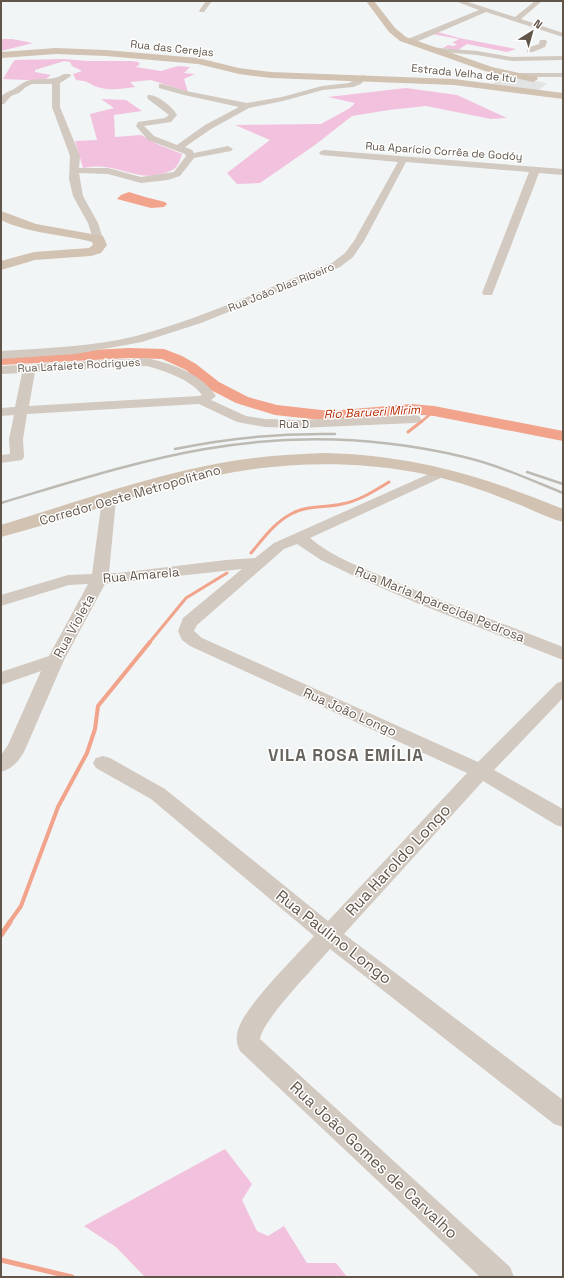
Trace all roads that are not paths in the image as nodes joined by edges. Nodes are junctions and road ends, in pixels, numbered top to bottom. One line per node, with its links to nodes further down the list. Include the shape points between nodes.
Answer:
1 (209, 1): 7 (street)
2 (370, 1): 13 (main road, via 392,30 403,39)
3 (458, 1): 5 (street)
4 (539, 1): 8 (street)
5 (470, 3): 6 (street)
6 (485, 10): 8 (street); 13 (street)
7 (202, 11)
8 (516, 20): 9 (street)
9 (532, 26): 11 (street); 15 (street, via 532,32 546,42)
10 (563, 26): 11 (street)
11 (555, 32): 12 (street)
12 (563, 35)
13 (411, 41): 14 (main road)
14 (431, 49): 17 (street, via 517,60); 18 (main road)
15 (530, 50)
16 (1, 55): 21 (main road, Rua das Cerejas, via 35,51 77,51 198,61 244,72 271,75)
17 (563, 58)
18 (513, 75): 19 (street); 23 (main road)
19 (563, 75)
20 (67, 76): 22 (street)
21 (363, 77): 25 (main road, Estrada Velha de Itu, via 454,82); 28 (street, via 350,85 322,88)
22 (56, 82): 27 (street, via 31,82 8,94); 35 (street, via 56,107 75,156)
23 (563, 85)
24 (162, 86): 28 (street)
25 (563, 96)
26 (151, 98): 29 (street, via 173,115 168,120 144,123 140,126 151,138)
27 (1, 102)
28 (247, 106): 29 (street, via 208,127)
29 (178, 148): 32 (street, via 189,152)
30 (228, 149): 32 (street)
31 (324, 153): 33 (street, Rua Aparício Corrêa de Godóy)
32 (191, 156): 35 (street, via 177,174 156,179 141,180 98,170)
33 (403, 160): 34 (street, Rua Aparício Corrêa de Godóy); 41 (street, Rua João Dias Ribeiro, via 359,241 342,261 293,283)
34 (535, 170): 36 (street, Rua Aparício Corrêa de Godóy); 40 (street)
35 (75, 171): 38 (street, via 78,196 90,217)
36 (563, 172)
37 (1, 215): 38 (main road, via 29,227)
38 (98, 239): 39 (main road, via 99,248 91,252 34,256)
39 (1, 266)
40 (488, 293)
41 (153, 334): 42 (street, Rua Lafaiete Rodrigues, via 76,350)
42 (1, 355)
43 (28, 368): 44 (street, Rua Lafaiete Rodrigues); 45 (street, Rua Lafaiete Rodrigues, via 133,362 159,364 203,388 209,396); 46 (street)
44 (1, 370)
45 (201, 400): 46 (street); 48 (street, Rua D, via 242,419 265,423)
46 (21, 410): 47 (street); 49 (street, via 16,439 17,457)
47 (1, 412)
48 (414, 419)
49 (1, 458)
50 (440, 473): 51 (main road, via 450,471); 52 (main road, Corredor Oeste Metropolitano, via 394,463 367,461 264,463 211,471); 54 (main road, Corredor Oeste Metropolitano, via 486,485); 57 (street)
51 (517, 488): 53 (main road); 55 (main road, via 446,466 393,456 350,453 303,454 211,464)
52 (109, 499): 56 (main road, Corredor Oeste Metropolitano); 59 (street, Rua Violeta)
53 (563, 507)
54 (563, 516)
55 (1, 525)
56 (1, 531)
57 (299, 537): 58 (street, via 279,546); 61 (street, Rua Maria Aparecida Pedrosa, via 309,546 421,600)
58 (259, 563): 59 (street, Rua Amarela, via 226,564 184,571); 67 (street, Rua João Longo, via 189,622 186,631 188,636 196,642)
59 (100, 578): 60 (street, Rua Amarela, via 68,580); 62 (street, Rua Violeta)
60 (1, 601)
61 (563, 654)
62 (55, 660): 63 (street); 66 (street, Rua Violeta, via 17,747)
63 (1, 679)
64 (563, 687): 67 (street, Rua Haroldo Longo)
65 (103, 763): 69 (street, Rua Paulino Longo, via 158,794)
66 (1, 765)
67 (481, 771): 68 (street, Rua João Longo); 69 (street, Rua Haroldo Longo)
68 (563, 819)
69 (329, 935): 70 (street, Rua Haroldo Longo, via 256,1019 250,1029); 71 (street, Rua Paulino Longo)
70 (248, 1043): 72 (street, Rua João Gomes de Carvalho)
71 (563, 1114)
72 (500, 1277)

